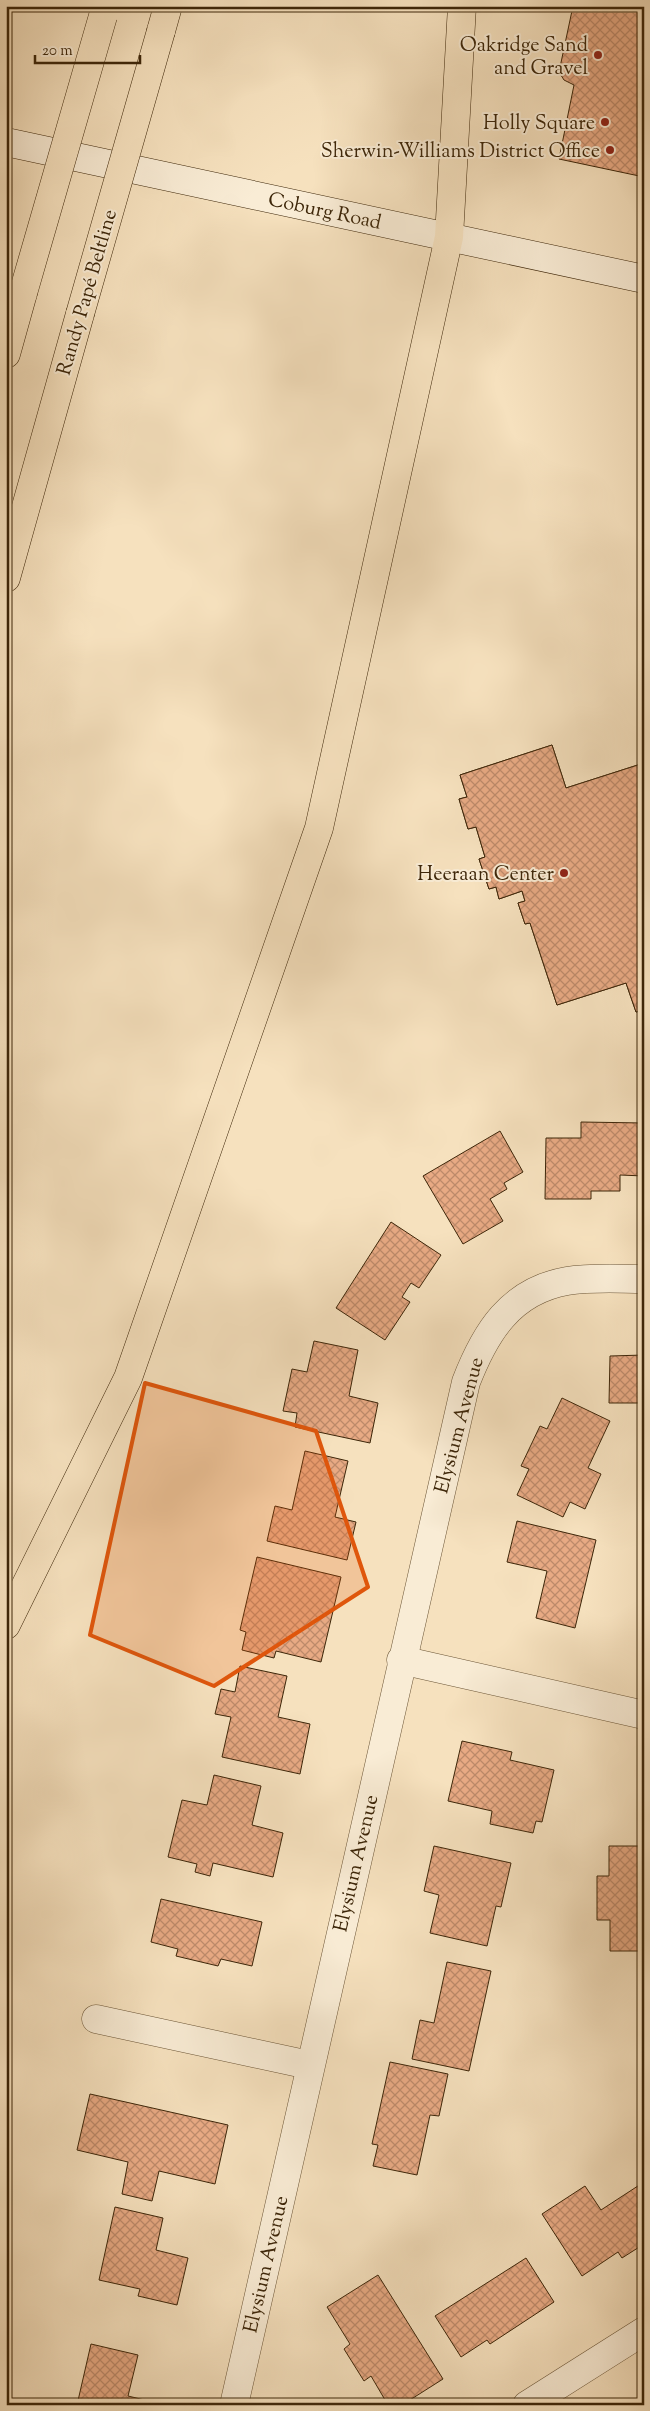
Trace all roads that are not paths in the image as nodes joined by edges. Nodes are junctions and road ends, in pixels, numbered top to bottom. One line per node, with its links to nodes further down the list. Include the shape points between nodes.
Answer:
1 (462, 6): 5 (highway)
2 (104, 11): 7 (highway, bridge)
3 (164, 18): 8 (highway, Randy Papé Beltline, bridge)
4 (6, 142): 5 (street, Coburg Road)
5 (449, 237): 6 (street, Coburg Road); 10 (highway, via 319,828 128,1378)
6 (644, 279)
7 (6, 354)
8 (6, 578)
9 (644, 1279): 11 (street, Elysium Avenue, via 567,1281 541,1288 518,1302 496,1322 479,1349 466,1382)
10 (6, 1625)
11 (402, 1660): 12 (street); 14 (street, Elysium Avenue)
12 (644, 1715)
13 (96, 2019): 14 (street)
14 (309, 2065): 16 (street, Elysium Avenue)
15 (644, 2331): 17 (street)
16 (234, 2405)
17 (527, 2405)

